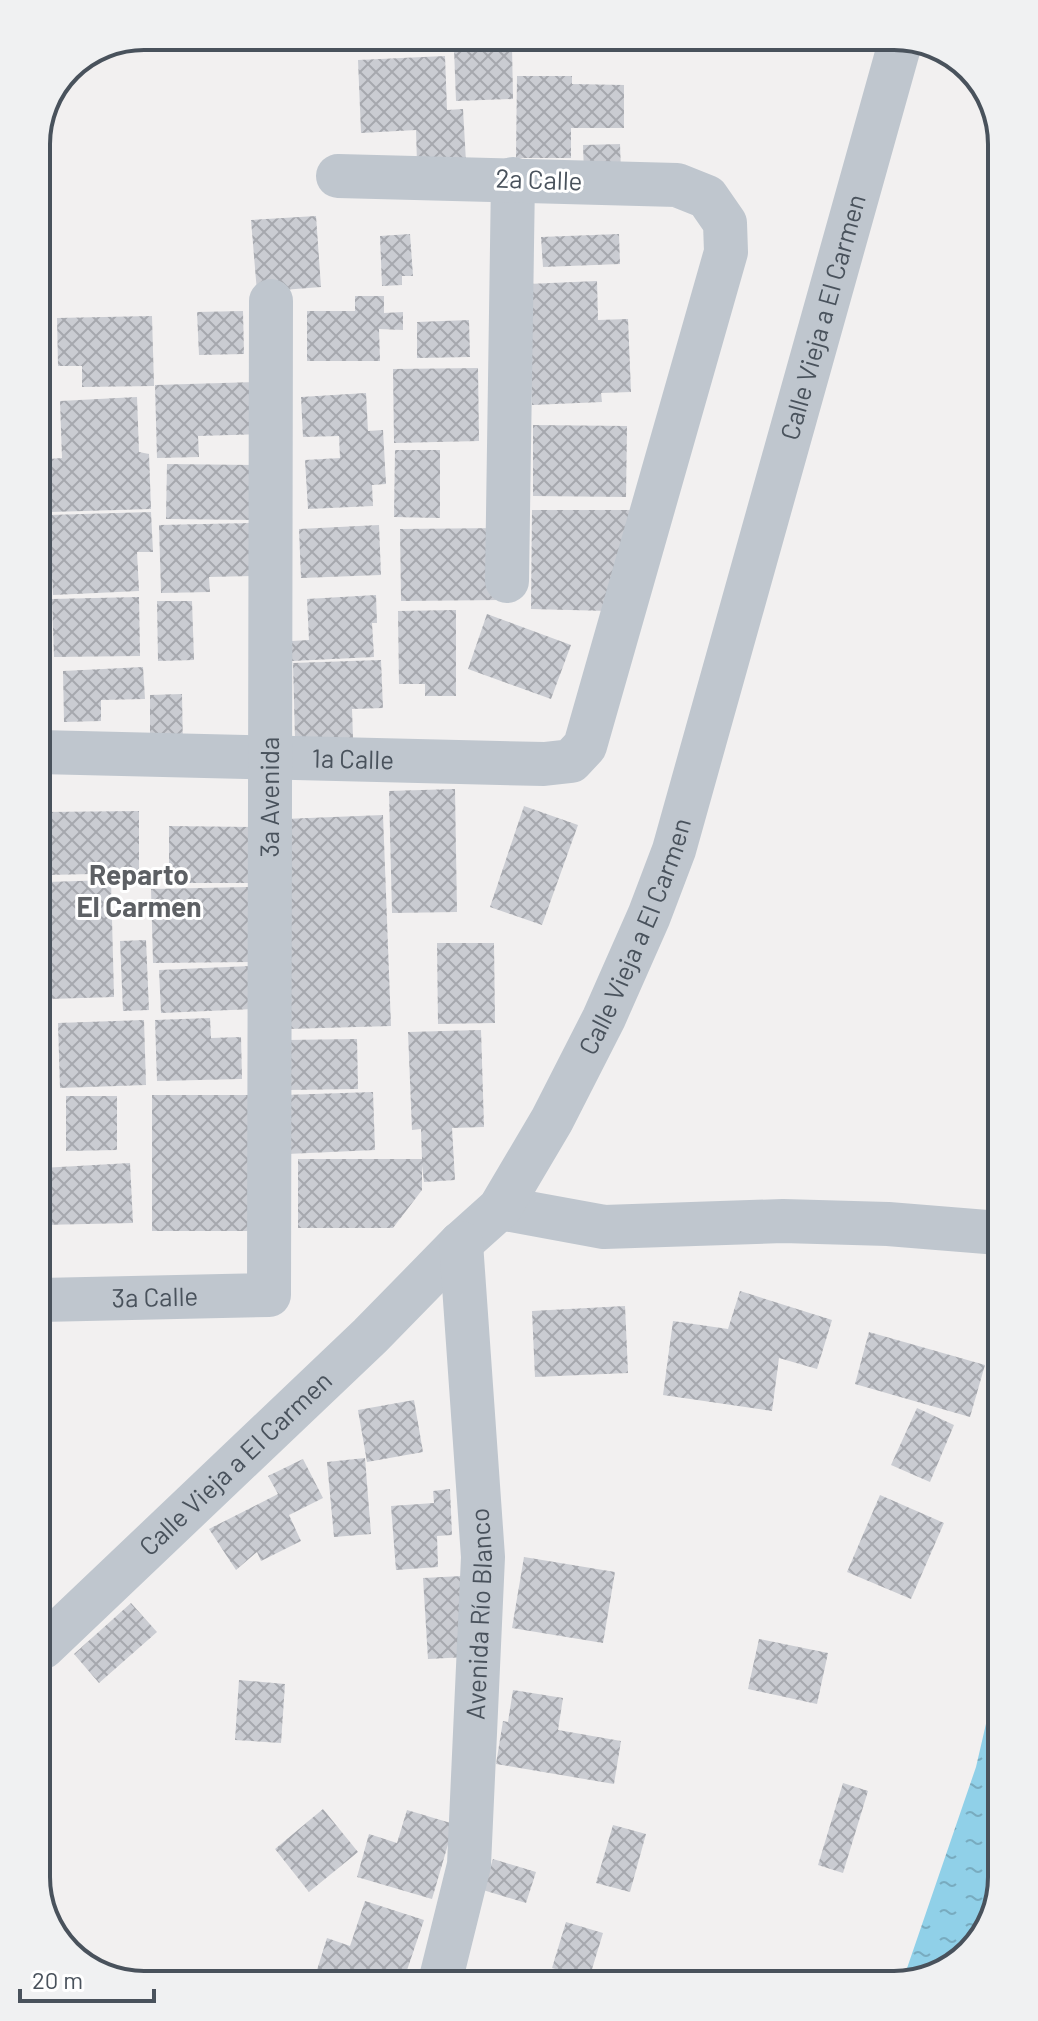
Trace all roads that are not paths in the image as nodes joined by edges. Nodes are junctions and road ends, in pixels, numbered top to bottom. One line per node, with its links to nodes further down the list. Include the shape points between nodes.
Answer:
1 (898, 50): 9 (street, Calle Vieja a El Carmen, via 674,850 604,1018)
2 (338, 176): 3 (street, 2a Calle)
3 (513, 179): 5 (street); 8 (street, 2a Calle, via 677,185 707,197 725,223 726,252 585,746)
4 (271, 301): 7 (street, 3a Avenida)
5 (507, 581)
6 (50, 752): 7 (street, 1a Calle)
7 (269, 757): 8 (street, 1a Calle); 12 (street, 3a Avenida)
8 (571, 761)
9 (500, 1208): 10 (street, via 604,1227 783,1221); 11 (street, Calle Vieja a El Carmen)
10 (988, 1232)
11 (461, 1243): 14 (street, Calle Vieja a El Carmen); 15 (street, Avenida Río Blanco, via 483,1557 469,1865)
12 (269, 1295): 13 (street, 3a Calle)
13 (50, 1300)
14 (50, 1640)
15 (443, 1971)

